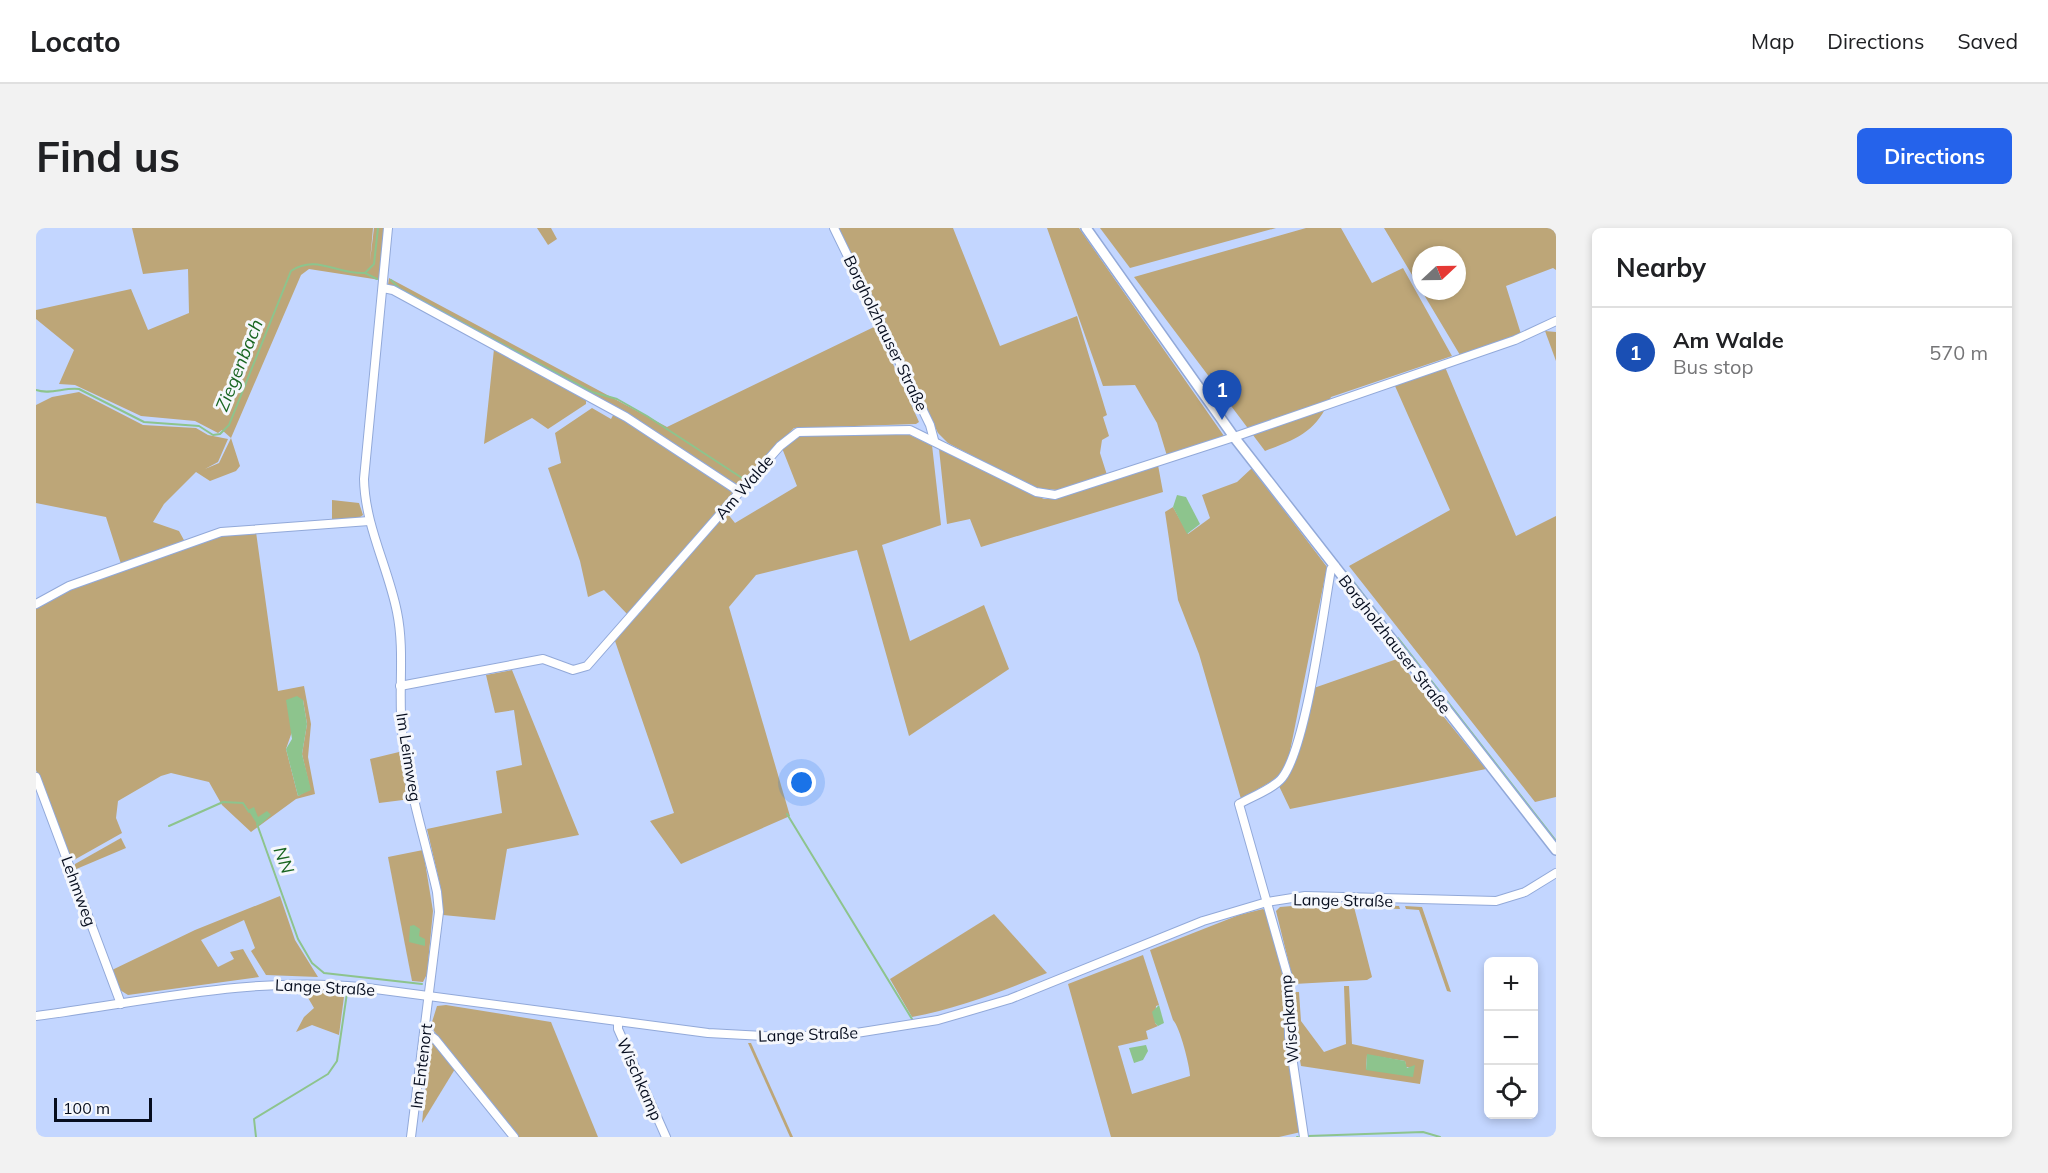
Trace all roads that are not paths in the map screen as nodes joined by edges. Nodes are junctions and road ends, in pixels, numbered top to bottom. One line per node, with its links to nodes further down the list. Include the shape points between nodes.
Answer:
1 (388, 228): 4 (street, Im Leimweg)
2 (834, 228): 7 (street, Borgholzhauser Straße)
3 (1086, 228): 6 (main road, Borgholzhauser Straße)
4 (382, 288): 8 (street, via 393,290 626,417); 9 (street, Im Leimweg, via 364,479)
5 (1556, 321): 6 (street, via 1515,340)
6 (1234, 437): 7 (street, Am Walde, via 1055,495 1036,492); 10 (main road, Borgholzhauser Straße)
7 (934, 440): 8 (street, Am Walde, via 910,430 798,432 780,446)
8 (740, 492): 12 (street, Am Walde, via 587,666 573,670 543,659)
9 (369, 521): 11 (street, via 221,532 69,586); 12 (street, Im Leimweg, via 397,612)
10 (1335, 566): 14 (main road, Borgholzhauser Straße); 16 (street, Wischkamp, via 1331,570 1292,761 1281,780 1239,804)
11 (36, 604)
12 (400, 686): 17 (street, Im Leimweg, via 404,747 437,892 438,931)
13 (36, 777): 18 (street, Lehmweg)
14 (1556, 850)
15 (1556, 873): 16 (street, Lange Straße, via 1525,892 1496,901 1305,896)
16 (1267, 902): 20 (street, Lange Straße, via 1203,921 1010,999 892,1029 780,1037 708,1034); 25 (street, Wischkamp, via 1290,988 1289,1036)
17 (430, 996): 18 (street, Lange Straße, via 290,982); 20 (street, Lange Straße); 21 (street, Im Entenort)
18 (121, 1005): 19 (street, Lange Straße)
19 (36, 1016)
20 (618, 1021): 24 (street, Wischkamp, via 618,1029)
21 (425, 1031): 22 (street, Im Entenort); 23 (street, via 435,1038)
22 (411, 1137)
23 (514, 1137)
24 (666, 1137)
25 (1304, 1137)

